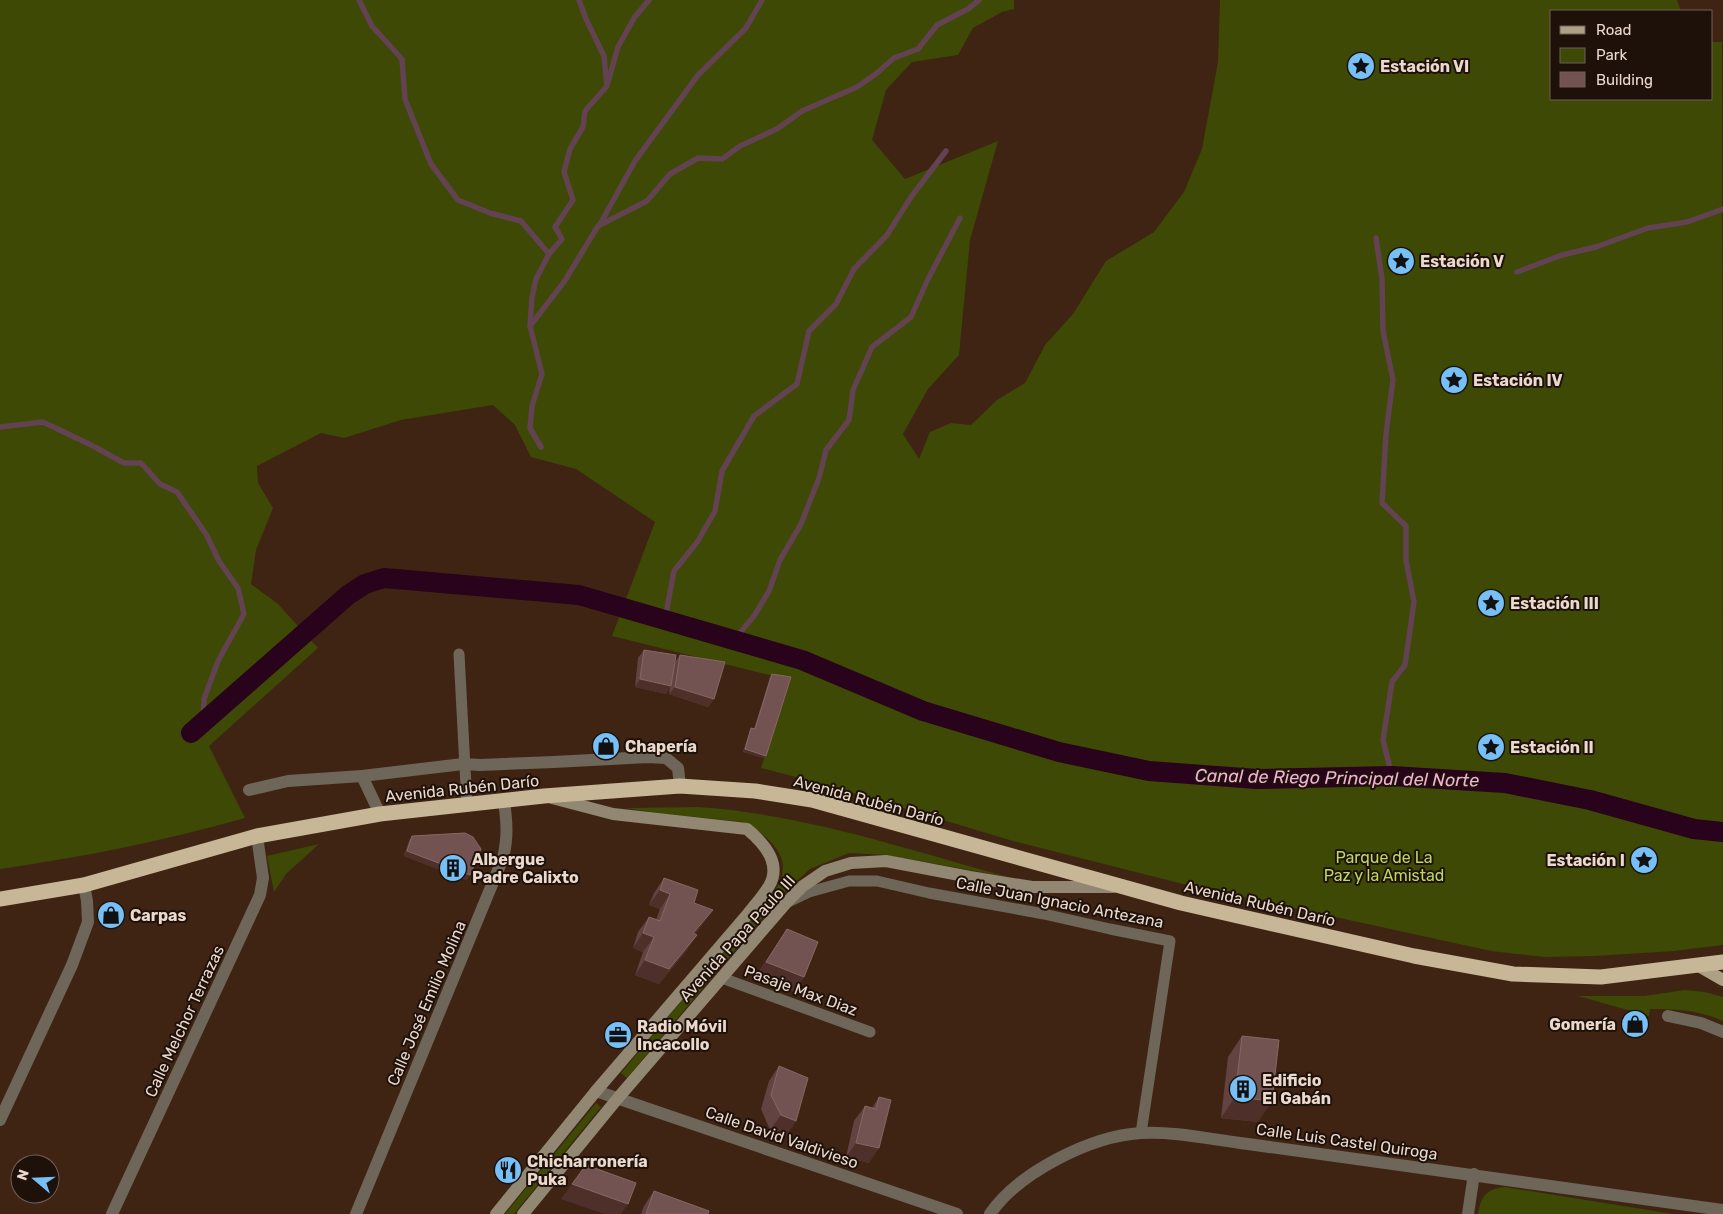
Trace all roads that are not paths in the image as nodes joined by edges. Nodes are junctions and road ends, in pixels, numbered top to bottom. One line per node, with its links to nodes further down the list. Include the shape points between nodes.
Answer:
1 (459, 654): 2 (lane)
2 (464, 764): 3 (street); 4 (street, via 666,758 678,768); 8 (lane)
3 (362, 776): 5 (street, via 288,781); 9 (street)
4 (680, 786): 6 (highway, Avenida Rubén Darío); 12 (highway, Avenida Rubén Darío, via 755,791 812,800)
5 (248, 790)
6 (544, 796): 7 (highway, Avenida Rubén Darío); 22 (main road, Avenida Papa Paulo III, via 613,814 747,830 770,853 773,862 770,885 747,915)
7 (504, 801): 8 (highway, Avenida Rubén Darío); 29 (street, Calle José Emilio Molina, via 507,823 504,858)
8 (467, 805): 9 (highway, Avenida Rubén Darío)
9 (380, 814): 10 (highway, Avenida Rubén Darío)
10 (257, 836): 11 (highway, Avenida Rubén Darío); 28 (street, Calle Melchor Terrazas, via 263,878 260,895)
11 (84, 885): 13 (highway, Avenida Rubén Darío); 24 (street, via 88,922 72,965)
12 (1121, 887): 14 (main road, Avenida Papa Paulo III, via 1032,887 877,861 851,863 825,871); 16 (highway, Avenida Rubén Darío, via 1414,956 1513,974 1601,977)
13 (0, 899)
14 (786, 903): 17 (main road, Avenida Papa Paulo III); 25 (lane, Calle Juan Ignacio Antezana, via 809,892 850,881 877,881 1170,941)
15 (1723, 962): 16 (highway, Avenida Rubén Darío)
16 (1697, 965): 18 (main road)
17 (722, 978): 20 (lane, Pasaje Max Diaz); 23 (main road, Avenida Papa Paulo III)
18 (1723, 980)
19 (1668, 1016): 21 (street)
20 (870, 1032)
21 (1723, 1032)
22 (596, 1091): 23 (street, Calle David Valdivieso); 30 (main road, Avenida Papa Paulo III)
23 (618, 1098): 31 (main road, Avenida Papa Paulo III); 32 (street, Calle David Valdivieso)
24 (0, 1120)
25 (1142, 1133): 26 (street, Calle Luis Castel Quiroga, via 1171,1134); 33 (street, Calle Luis Castel Quiroga, via 1102,1141 1049,1163 1018,1184)
26 (1474, 1174): 27 (street, Calle Luis Castel Quiroga); 34 (street)
27 (1723, 1210)
28 (112, 1214)
29 (356, 1214)
30 (496, 1214)
31 (523, 1214)
32 (957, 1214)
33 (990, 1214)
34 (1468, 1214)

